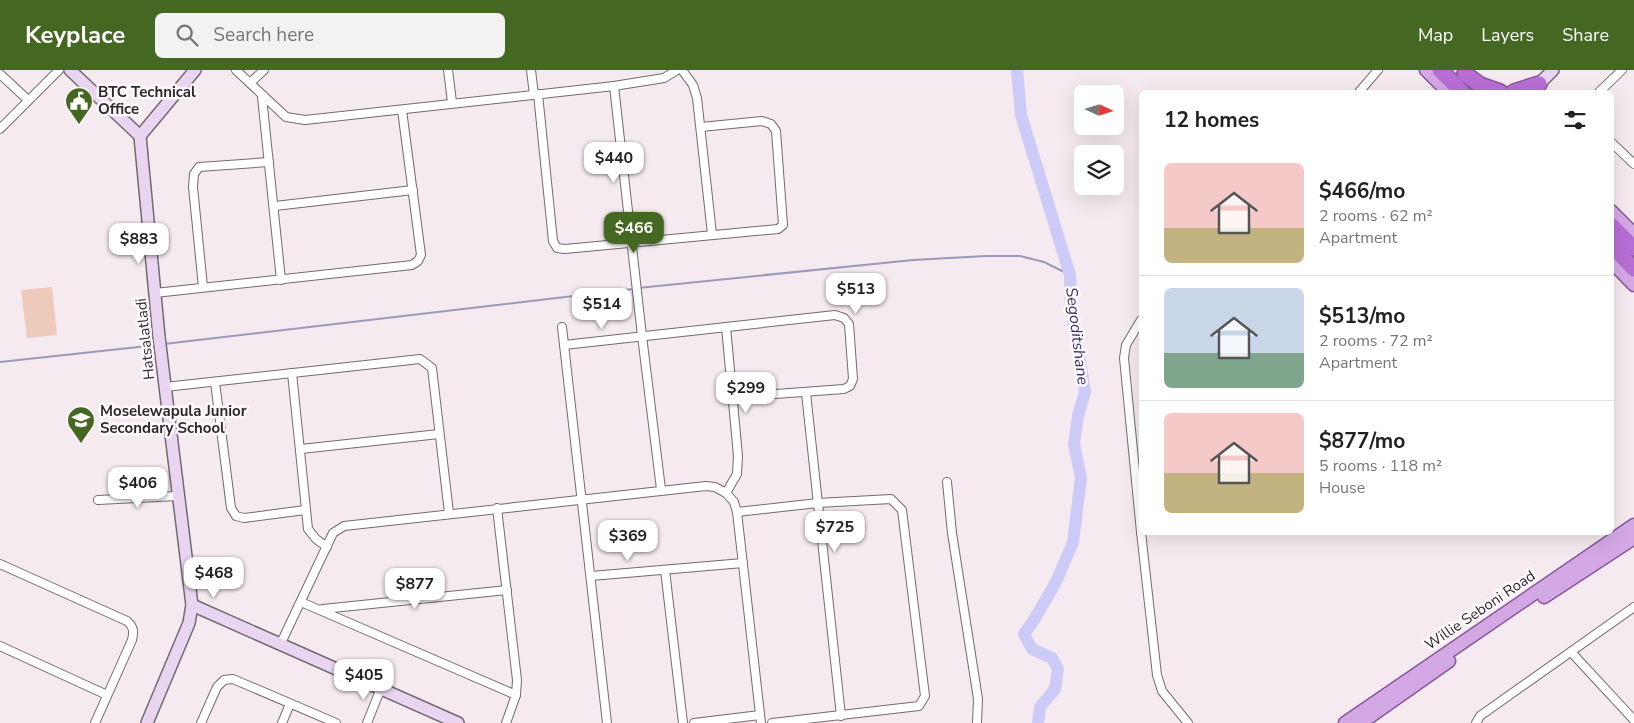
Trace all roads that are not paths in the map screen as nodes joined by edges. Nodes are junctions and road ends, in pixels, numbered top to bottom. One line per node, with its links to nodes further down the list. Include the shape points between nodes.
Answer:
1 (59, 70): 28 (street)
2 (70, 70): 33 (street)
3 (195, 70): 33 (street)
4 (236, 70): 17 (street)
5 (264, 70): 17 (street)
6 (448, 70): 29 (street)
7 (531, 70): 26 (street)
8 (677, 70): 18 (street, via 664,78)
9 (682, 70): 31 (street, via 693,85)
10 (1426, 70): 21 (main road)
11 (1440, 70): 22 (highway)
12 (1553, 70): 19 (street)
13 (1622, 70): 25 (street)
14 (1378, 72): 20 (street)
15 (1462, 72): 23 (highway); 24 (highway, via 1480,85)
16 (0, 74): 28 (street)
17 (250, 83): 27 (street)
18 (614, 86): 26 (street); 43 (street)
19 (1535, 88)
20 (1361, 90)
21 (1446, 90)
22 (1460, 90)
23 (1480, 90)
24 (1494, 90)
25 (1601, 90)
26 (536, 94): 29 (street); 43 (street, via 556,248 565,250)
27 (262, 97): 30 (street, via 286,117 300,120); 35 (street)
28 (28, 100): 32 (street)
29 (452, 102): 30 (street)
30 (402, 110): 37 (street)
31 (701, 127): 41 (street); 41 (street, via 762,121 771,124 776,131 783,225 778,230)
32 (0, 130)
33 (140, 136): 51 (street, Hatsalatladi)
34 (1614, 145): 36 (street)
35 (269, 162): 38 (street); 50 (street, via 199,167 194,174)
36 (1634, 164)
37 (413, 190): 38 (street); 48 (street, via 418,262)
38 (275, 206): 48 (street)
39 (1614, 214): 42 (main road)
40 (1614, 228): 45 (highway)
41 (712, 234): 43 (street)
42 (1634, 234)
43 (631, 243): 55 (street)
44 (1614, 248): 47 (highway)
45 (1634, 248)
46 (1614, 264): 49 (main road)
47 (1634, 269)
48 (281, 280): 50 (street)
49 (1634, 285)
50 (203, 287): 51 (street)
51 (155, 293): 59 (street, Hatsalatladi)
52 (1139, 323): 74 (street, via 1126,345 1124,358)
53 (562, 327): 56 (street)
54 (726, 327): 55 (street); 60 (street, via 835,315 844,318 848,324 853,379 850,386); 61 (street)
55 (642, 336): 56 (street); 65 (street)
56 (564, 345): 68 (street)
57 (292, 373): 58 (street); 62 (street, via 420,359 432,368); 63 (street)
58 (215, 382): 59 (street); 72 (street, via 231,508 236,516 244,518)
59 (165, 388): 67 (street, Hatsalatladi)
60 (806, 392): 61 (street); 70 (street)
61 (733, 397): 66 (street, via 737,474)
62 (439, 434): 63 (street); 75 (street)
63 (301, 449): 72 (street)
64 (947, 482): 111 (street, via 978,699)
65 (661, 489): 66 (street, via 706,486); 68 (street)
66 (726, 493): 73 (street)
67 (177, 496): 69 (street); 86 (street, Hatsalatladi)
68 (582, 498): 71 (street); 83 (street)
69 (98, 500)
70 (818, 503): 73 (street); 96 (street); 96 (street, via 891,499 902,510 925,696 919,706)
71 (497, 508): 75 (street); 84 (street)
72 (305, 510): 79 (street, via 308,529)
73 (737, 512): 80 (street)
74 (1139, 512)
75 (449, 513): 79 (street, via 344,526 333,533)
76 (1634, 525): 113 (main road, Willie Seboni Road)
77 (1141, 535): 112 (street, via 1157,675 1162,691)
78 (1634, 538): 114 (main road, Willie Seboni Road, via 1498,627)
79 (327, 547): 85 (street)
80 (743, 563): 82 (street); 97 (street)
81 (0, 565): 93 (street, via 132,625 132,640)
82 (666, 570): 83 (street); 108 (street)
83 (592, 576): 107 (street)
84 (507, 590): 88 (street); 94 (street)
85 (301, 602): 88 (street); 89 (street)
86 (192, 605): 89 (street); 100 (street, Hatsalatladi, via 189,623)
87 (1634, 607): 91 (street)
88 (320, 609): 94 (street)
89 (280, 645): 92 (street)
90 (0, 646): 93 (street)
91 (1570, 652): 98 (street); 115 (street, via 1480,716)
92 (381, 688): 104 (street); 105 (street)
93 (107, 695): 99 (street)
94 (516, 695): 106 (street)
95 (290, 704): 101 (street, via 233,679 224,680 217,686); 102 (street); 103 (street)
96 (841, 716): 110 (street)
97 (761, 719): 109 (street)
98 (1634, 720)
99 (95, 723)
100 (147, 723)
101 (201, 723)
102 (282, 723)
103 (336, 723)
104 (367, 723)
105 (458, 723)
106 (506, 723)
107 (607, 723)
108 (683, 723)
109 (694, 723)
110 (772, 723)
111 (977, 723)
112 (1188, 723)
113 (1345, 723)
114 (1361, 723)
115 (1476, 723)

